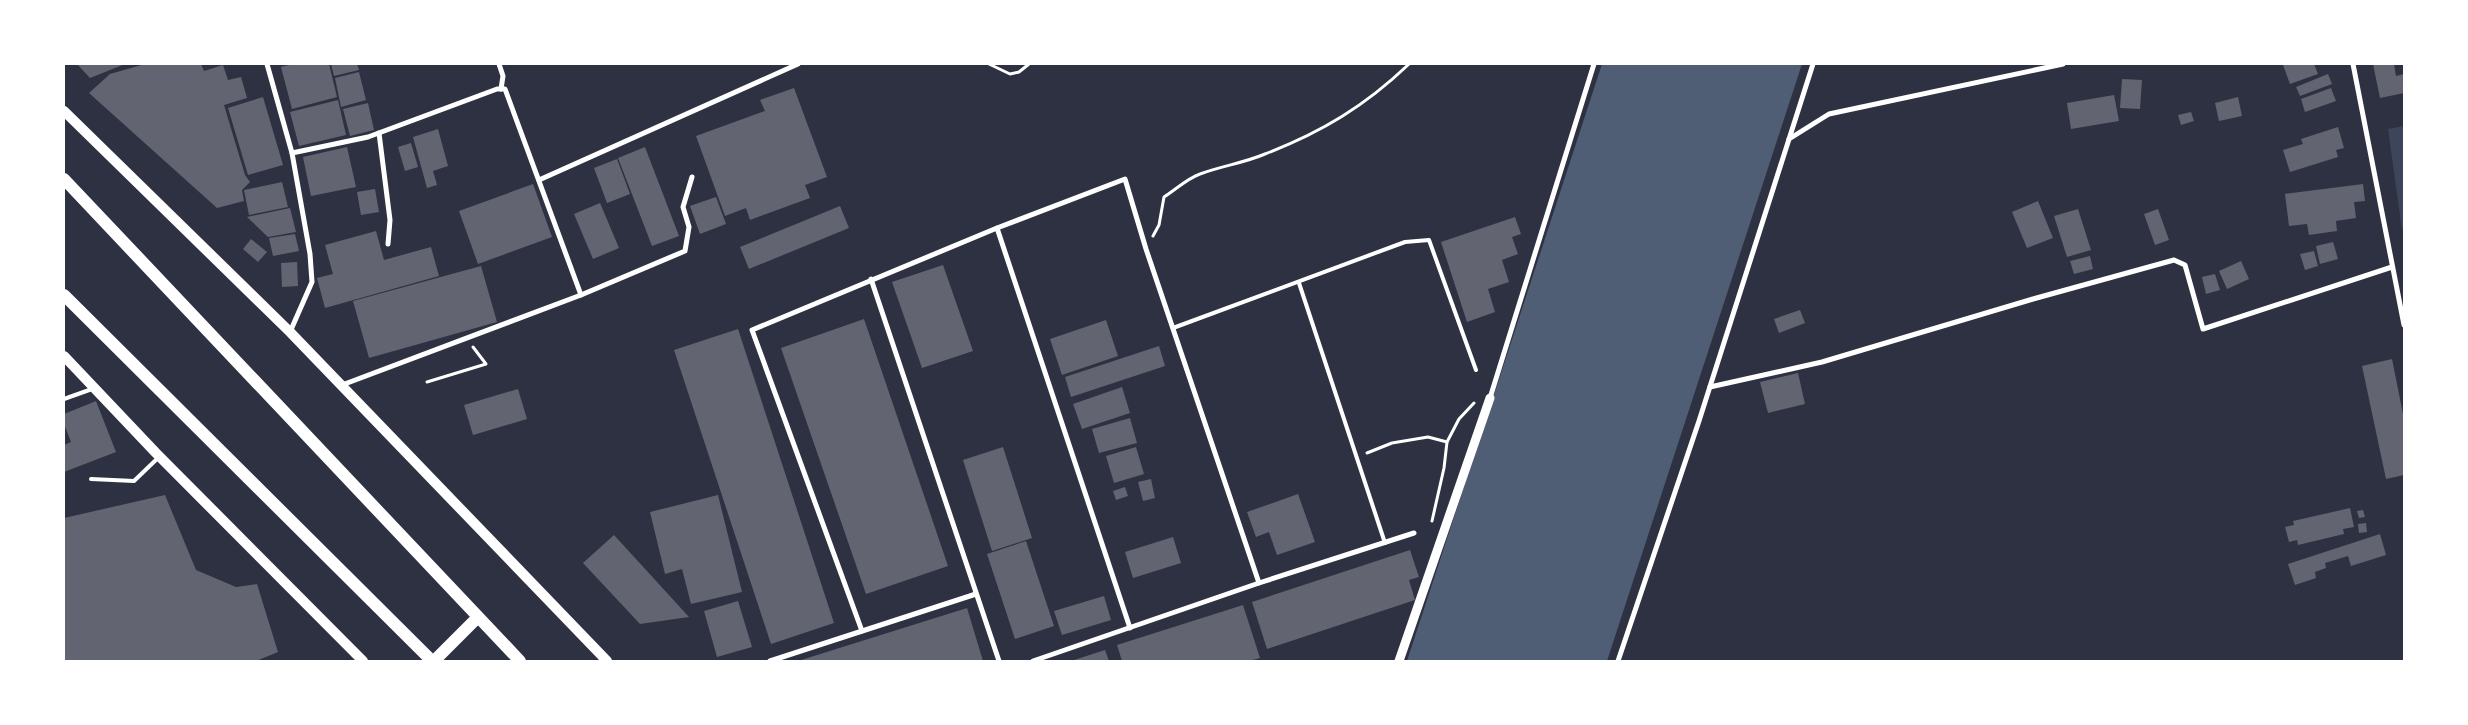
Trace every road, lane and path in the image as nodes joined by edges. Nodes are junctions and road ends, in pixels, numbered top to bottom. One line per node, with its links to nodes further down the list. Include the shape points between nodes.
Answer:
1 (267, 64): 15 (street)
2 (499, 64): 11 (street, via 503,76)
3 (798, 64): 18 (street)
4 (989, 64): 5 (path, via 1010,74)
5 (1029, 64)
6 (1409, 64): 21 (path, via 1340,119 1265,154 1198,174 1164,197 1159,225)
7 (1594, 64): 37 (street)
8 (1813, 64): 14 (street)
9 (2063, 64): 14 (street, via 1829,114)
10 (2353, 64): 22 (street)
11 (501, 89): 13 (street); 18 (street, via 505,89)
12 (64, 111): 29 (main road)
13 (379, 133): 15 (street); 20 (street, via 390,220)
14 (1789, 139): 35 (street)
15 (292, 154): 29 (street, via 312,282)
16 (692, 177): 25 (street, via 683,207 689,227 685,251)
17 (64, 179): 47 (main road)
18 (539, 180): 25 (street)
19 (997, 228): 21 (street, via 1125,179); 23 (street); 48 (street)
20 (388, 244)
21 (1146, 249): 28 (street)
22 (2392, 267): 27 (street); 35 (street, via 2203,329 2186,265 2174,260 1822,362)
23 (870, 279): 46 (street); 49 (street, via 752,330)
24 (1299, 282): 28 (lane); 32 (lane, via 1405,242 1429,240); 40 (lane)
25 (582, 294): 30 (street)
26 (64, 295): 51 (main road)
27 (2404, 325)
28 (1172, 328): 45 (street)
29 (290, 332): 34 (main road)
30 (466, 338): 33 (path, via 486,364); 34 (street)
31 (64, 356): 36 (main road)
32 (1476, 370)
33 (427, 382)
34 (342, 385): 53 (main road)
35 (1710, 387): 58 (street)
36 (95, 389): 38 (lane); 41 (main road)
37 (1490, 398): 57 (street)
38 (64, 399)
39 (1447, 442): 40 (path, via 1428,437 1392,444)
40 (1357, 456): 44 (lane)
41 (159, 457): 42 (lane, via 134,481); 50 (main road)
42 (91, 479)
43 (1414, 533): 44 (street)
44 (1385, 543): 45 (street)
45 (1259, 583): 48 (street)
46 (976, 594): 49 (street); 55 (street)
47 (477, 618): 51 (main road); 52 (main road)
48 (1130, 628): 56 (street)
49 (862, 631): 54 (street)
50 (358, 660)
51 (433, 661)
52 (520, 661)
53 (607, 661)
54 (770, 661)
55 (999, 661)
56 (1033, 661)
57 (1399, 661)
58 (1618, 661)

